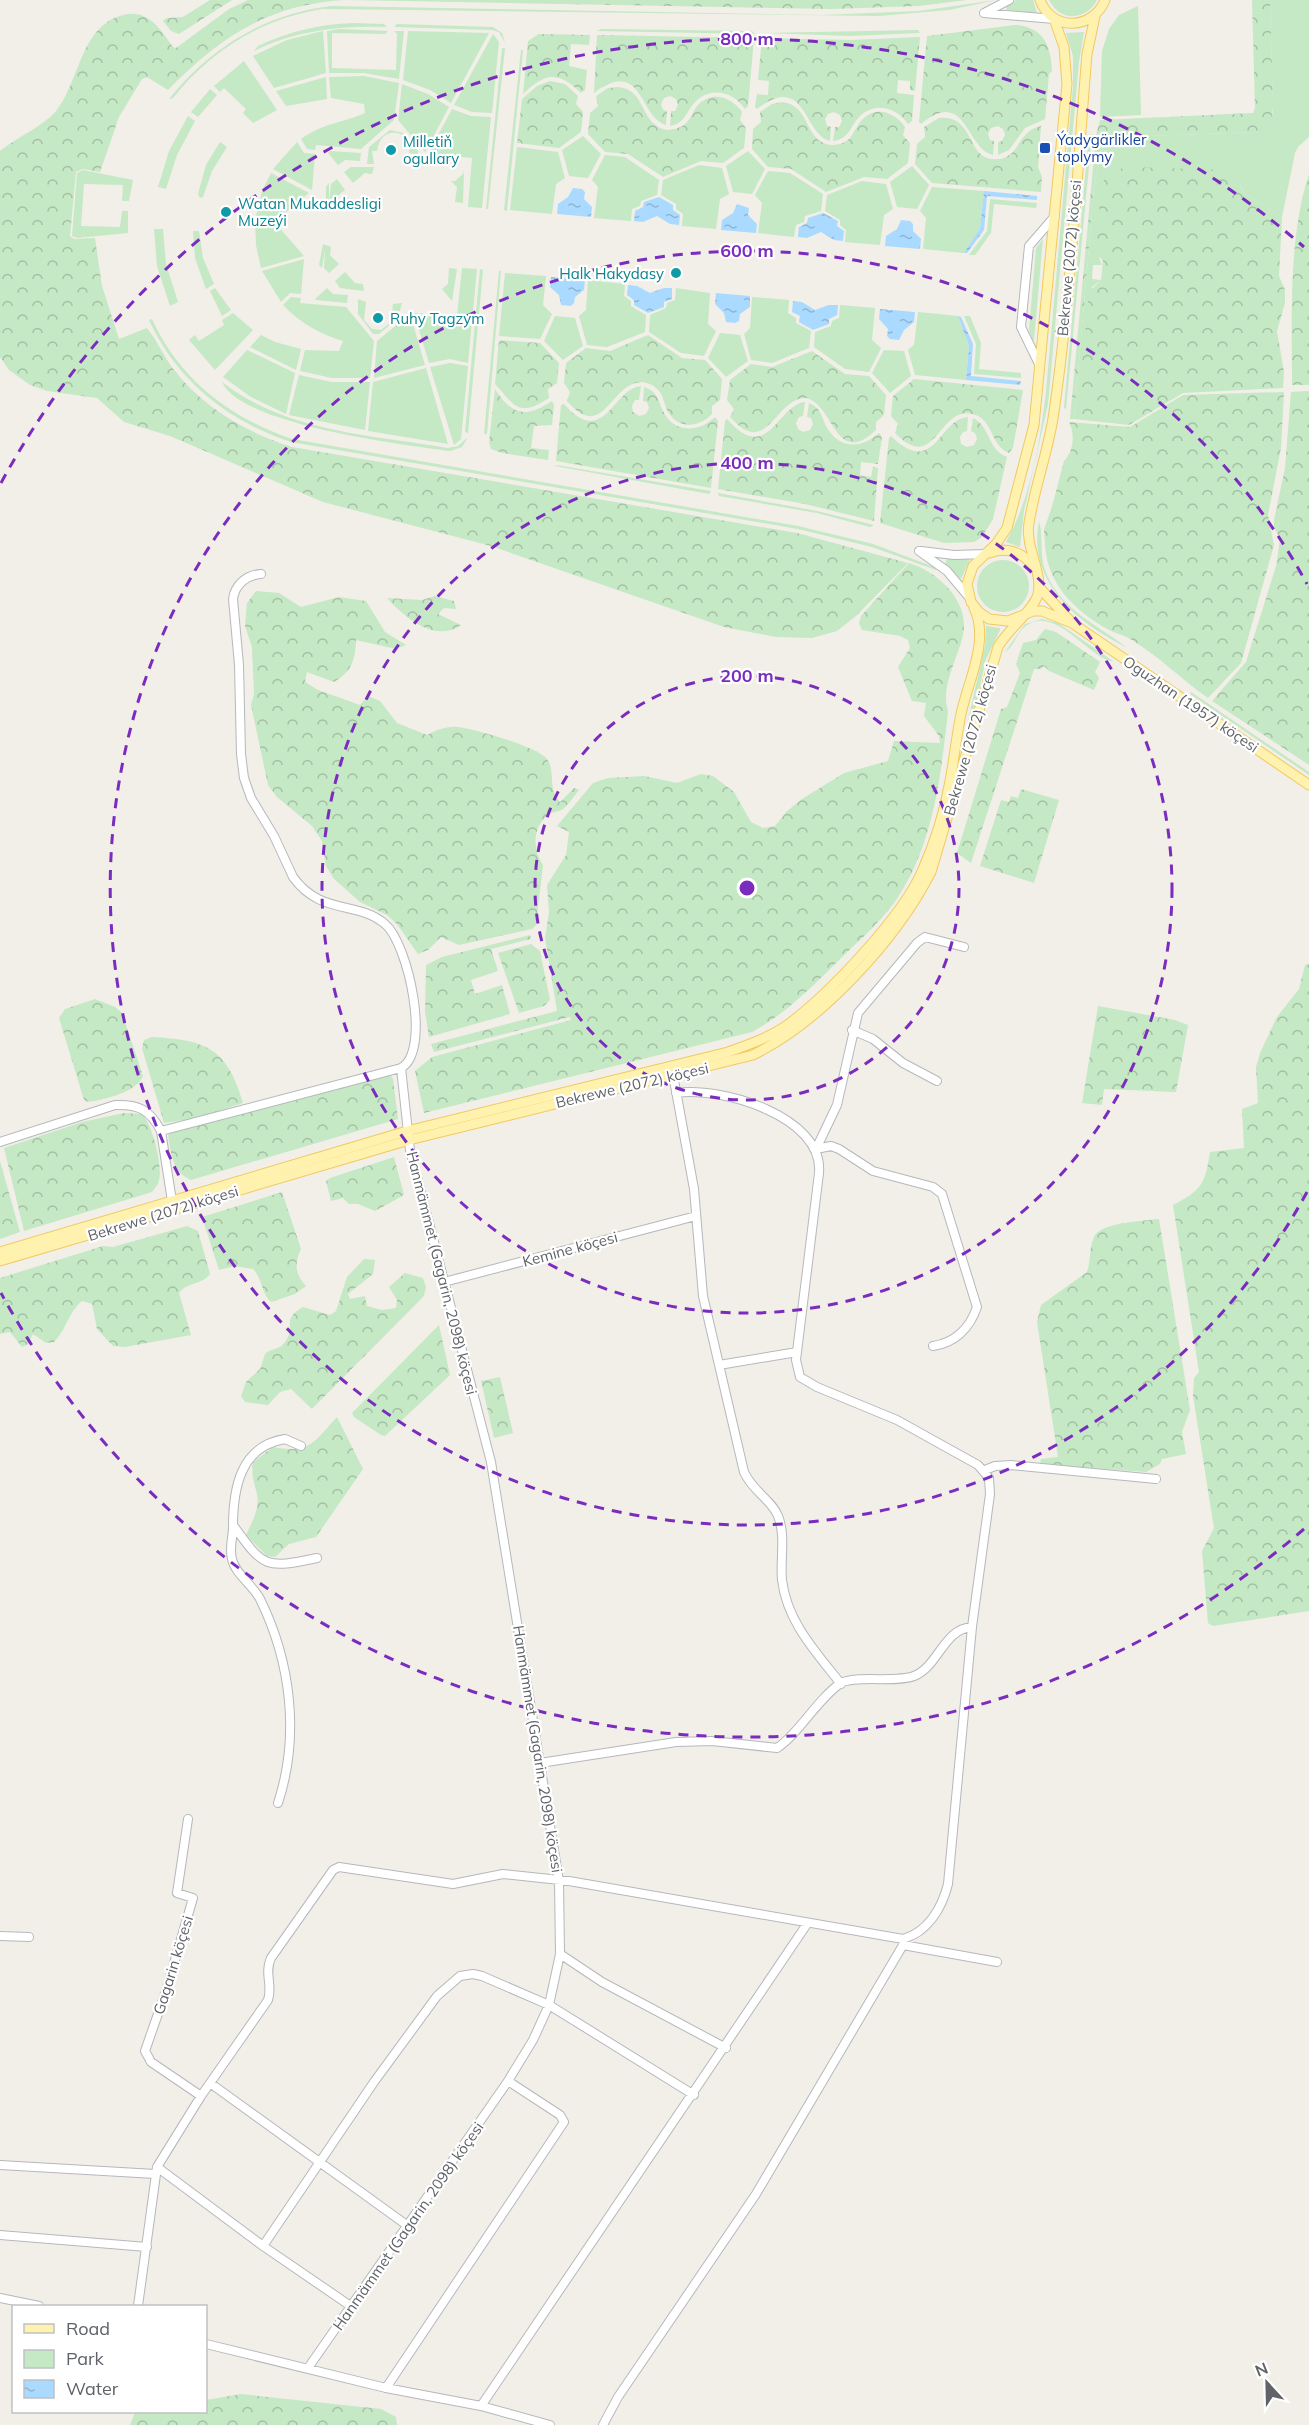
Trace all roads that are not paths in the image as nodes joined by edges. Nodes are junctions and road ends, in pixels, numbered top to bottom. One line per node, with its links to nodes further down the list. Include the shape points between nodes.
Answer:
1 (1009, 0): 5 (street, via 984,13)
2 (1040, 0): 5 (main road, Bekrewe (2072) köçesi)
3 (1105, 0): 4 (main road, Bekrewe (2072) köçesi)
4 (1095, 16): 5 (main road, via 1078,24); 9 (main road, Bekrewe (2072) köçesi, via 1087,54 1055,405 1029,525)
5 (1054, 19): 6 (main road, Bekrewe (2072) köçesi, via 1068,75)
6 (1056, 215): 7 (main road, Bekrewe (2072) köçesi); 7 (street, via 1029,246 1022,331)
7 (1041, 368): 8 (main road, Bekrewe (2072) köçesi, via 1034,425 1012,516 1002,536)
8 (986, 554): 9 (main road, via 1017,552); 12 (main road, Bekrewe (2072) köçesi, via 970,572); 12 (street, via 919,550 947,571)
9 (1035, 569): 11 (main road, Bekrewe (2072) köçesi)
10 (261, 574): 20 (street, via 244,580 233,599 244,778 251,798 303,890 319,900 379,919 397,937 406,962 417,1036 414,1052)
11 (1039, 587): 14 (main road, Bekrewe (2072) köçesi, via 1034,605); 15 (main road, Oguzhan (1957) köçesi)
12 (969, 597): 13 (main road, Bekrewe (2072) köçesi)
13 (975, 608): 14 (main road, via 995,621); 19 (main road, Bekrewe (2072) köçesi, via 980,626 978,651 961,715 949,789 923,869 907,900 838,979 787,1024 748,1046)
14 (1020, 618): 15 (main road, Oguzhan (1957) köçesi, via 1042,611); 21 (main road, Bekrewe (2072) köçesi, via 994,656 930,872 896,930 794,1032 753,1055)
15 (1072, 623): 16 (main road, Oguzhan (1957) köçesi)
16 (1309, 784)
17 (964, 947): 18 (street, via 930,937 920,940 869,998)
18 (852, 1030): 22 (street, via 873,1039 903,1063); 27 (street, via 837,1105)
19 (671, 1065): 21 (street); 25 (main road, Bekrewe (2072) köçesi)
20 (401, 1068): 24 (street); 25 (street, Hanmämmet (Gagarin, 2098) köçesi)
21 (673, 1076): 23 (street); 25 (main road, Bekrewe (2072) köçesi)
22 (937, 1081)
23 (676, 1093): 27 (street, via 709,1092 743,1099 805,1134); 29 (street)
24 (160, 1131): 26 (street, via 146,1110 134,1105 115,1105); 28 (street)
25 (408, 1135): 28 (main road, Bekrewe (2072) köçesi); 31 (main road, Bekrewe (2072) köçesi); 32 (street, Hanmämmet (Gagarin, 2098) köçesi)
26 (0, 1142)
27 (816, 1149): 33 (street, via 831,1146 873,1171 933,1187 942,1194 977,1307 959,1335); 34 (street, via 819,1173)
28 (172, 1201): 30 (main road, Bekrewe (2072) köçesi)
29 (696, 1216): 32 (street, Kemine köçesi); 35 (street, via 702,1296)
30 (0, 1252)
31 (0, 1261)
32 (444, 1282): 43 (street, Hanmämmet (Gagarin, 2098) köçesi, via 491,1462)
33 (933, 1346)
34 (797, 1352): 35 (street); 37 (street, via 796,1370 808,1382 897,1420)
35 (719, 1365): 42 (street, via 744,1472 780,1520 787,1605 807,1642)
36 (301, 1446): 39 (street, via 278,1440 250,1455 231,1507)
37 (985, 1470): 38 (street, via 1011,1465); 41 (street, via 990,1487)
38 (1156, 1479)
39 (233, 1525): 40 (street, via 268,1564); 44 (street, via 231,1557 266,1612 289,1698 291,1743)
40 (317, 1558)
41 (972, 1627): 42 (street, via 953,1635 932,1663 912,1677); 47 (street, via 948,1884 942,1903 921,1931 903,1940)
42 (841, 1684): 43 (street, via 801,1721 782,1745 772,1750 712,1741 676,1742)
43 (540, 1763): 46 (street, Hanmämmet (Gagarin, 2098) köçesi)
44 (278, 1803)
45 (188, 1819): 57 (street, Gagarin köçesi, via 177,1893 193,1898 145,2051 151,2062)
46 (559, 1881): 47 (street); 50 (street, Hanmämmet (Gagarin, 2098) köçesi); 55 (street, via 503,1874 453,1884 339,1867 333,1870 271,1958 267,1966 271,1992 268,2000)
47 (807, 1924): 53 (street)
48 (0, 1936): 49 (street)
49 (29, 1937)
50 (560, 1954): 52 (street, Hanmämmet (Gagarin, 2098) köçesi); 53 (street, via 602,1982)
51 (997, 1962): 74 (street, via 903,1945 756,2194)
52 (549, 2005): 54 (street, Hanmämmet (Gagarin, 2098) köçesi); 56 (street); 58 (street, via 473,1974 454,1979 430,2006)
53 (726, 2048): 56 (street)
54 (508, 2081): 61 (street, Hanmämmet (Gagarin, 2098) köçesi); 71 (street, via 561,2115 564,2122)
55 (210, 2083): 57 (street); 58 (street)
56 (694, 2095): 72 (street)
57 (201, 2096): 60 (street)
58 (320, 2162): 61 (street); 63 (street)
59 (0, 2164): 60 (street)
60 (156, 2171): 63 (street); 64 (street)
61 (408, 2226): 68 (street, Hanmämmet (Gagarin, 2098) köçesi)
62 (0, 2235): 64 (street)
63 (263, 2246): 68 (street)
64 (147, 2247): 67 (street)
65 (0, 2298): 66 (street)
66 (30, 2305)
67 (138, 2305)
68 (352, 2307): 70 (street, Hanmämmet (Gagarin, 2098) köçesi)
69 (207, 2344): 70 (street)
70 (308, 2368): 71 (street)
71 (386, 2388): 72 (street)
72 (481, 2406): 73 (street)
73 (550, 2425)
74 (603, 2425)

